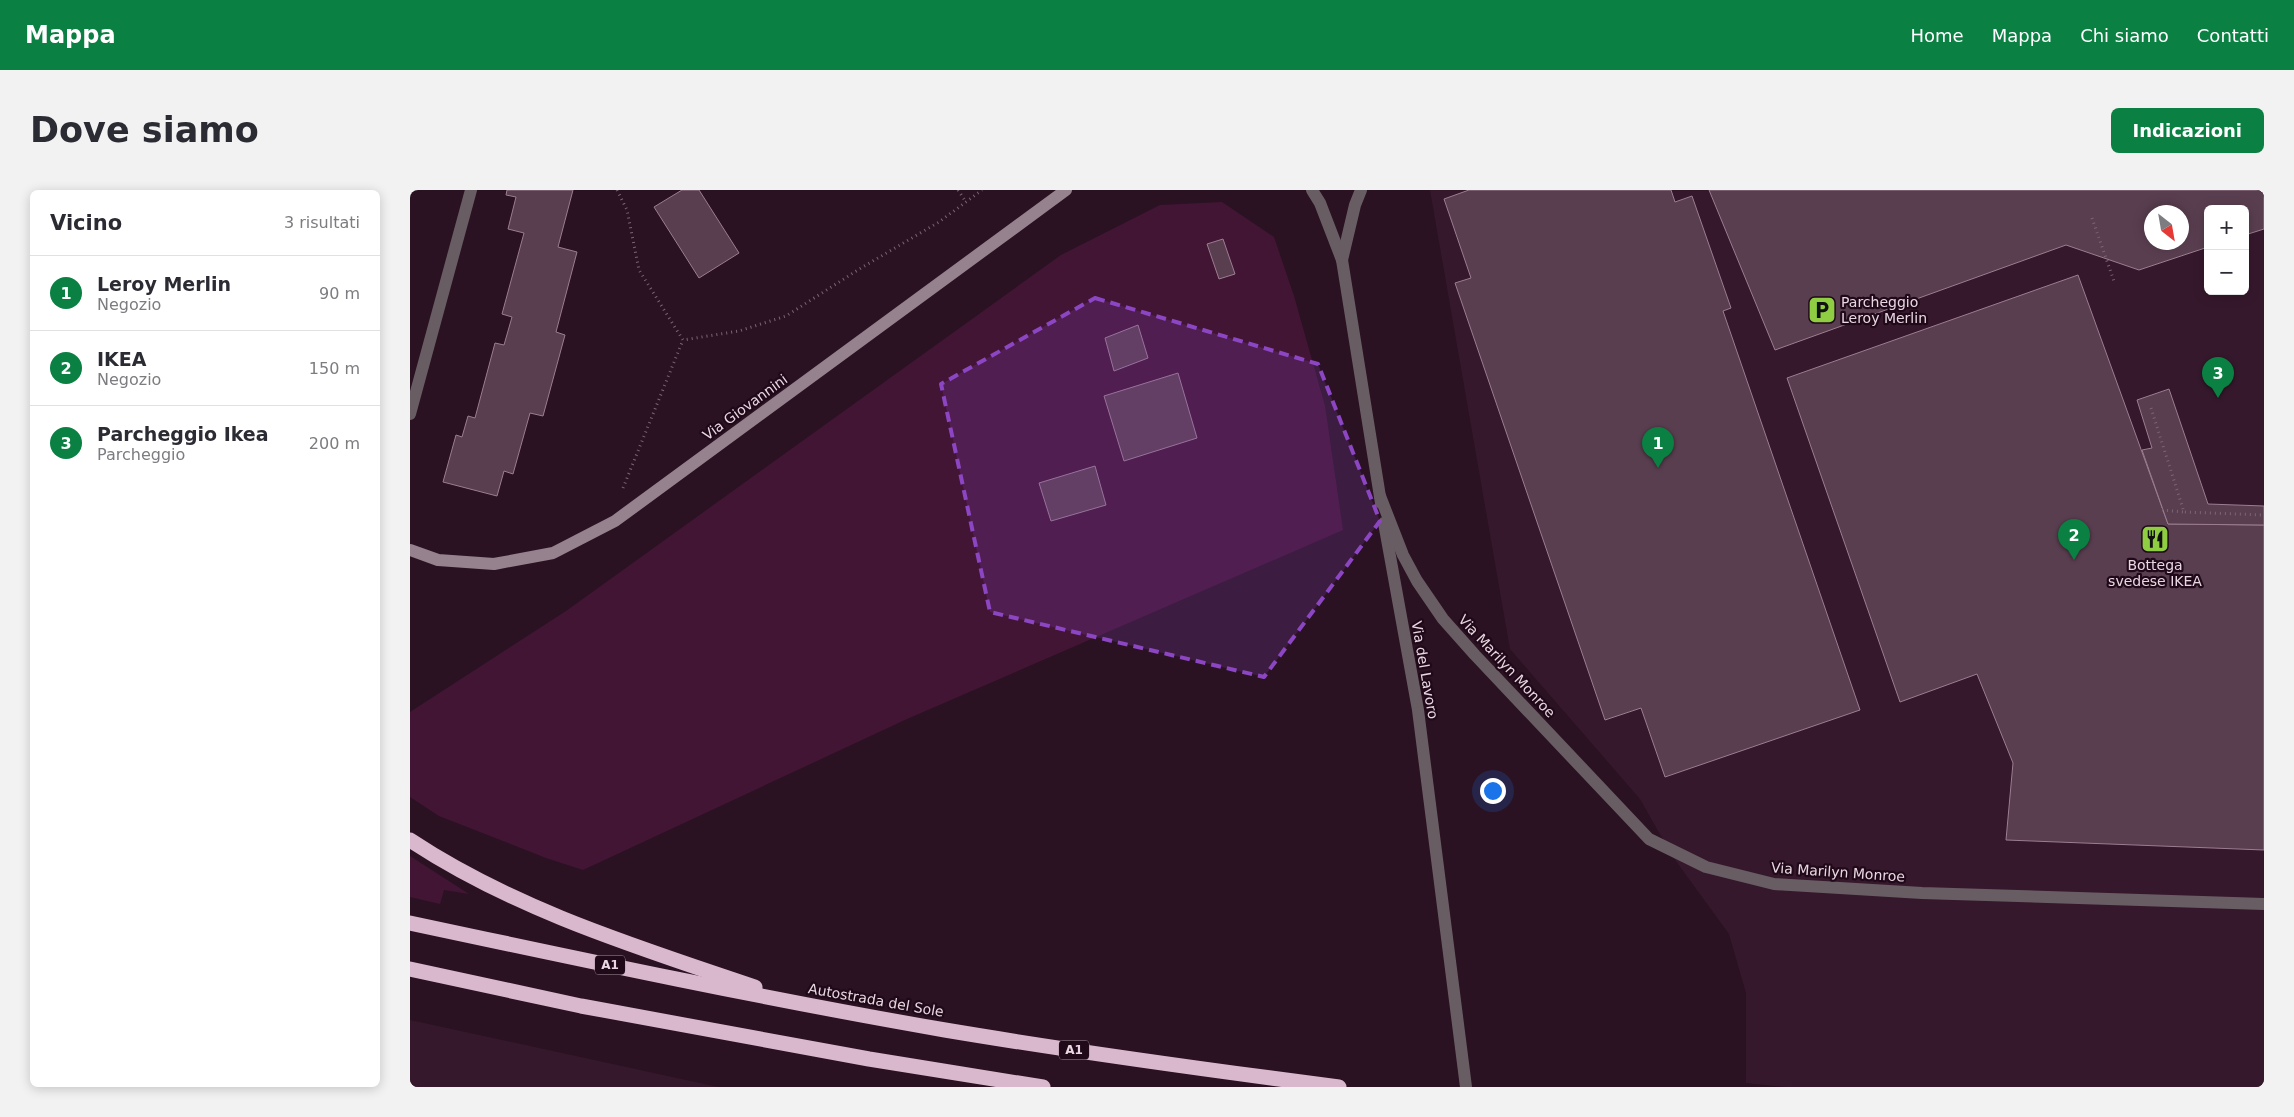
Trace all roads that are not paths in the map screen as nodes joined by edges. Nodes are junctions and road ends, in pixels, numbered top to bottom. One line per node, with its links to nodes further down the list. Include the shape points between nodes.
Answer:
1 (471, 190): 6 (street)
2 (1066, 190): 8 (street, Via Giovannini, via 615,521 554,553 494,564 438,560)
3 (1312, 190): 5 (street, Via del Lavoro)
4 (1361, 190): 5 (street, Via del Lavoro)
5 (1342, 260): 7 (street, Via del Lavoro)
6 (410, 414)
7 (1380, 496): 10 (street, Via Marilyn Monroe, via 1403,555 1443,619 1649,839 1706,867 1774,884 1922,893); 16 (street, Via del Lavoro, via 1418,710)
8 (410, 550)
9 (410, 840): 13 (highway, via 466,874 583,926)
10 (2264, 904)
11 (410, 923): 13 (highway, Autostrada del Sole / A1)
12 (410, 969): 14 (highway, via 581,1006)
13 (810, 1005): 15 (highway, Autostrada del Sole / A1, via 1143,1061)
14 (1043, 1087)
15 (1339, 1087)
16 (1466, 1087)

